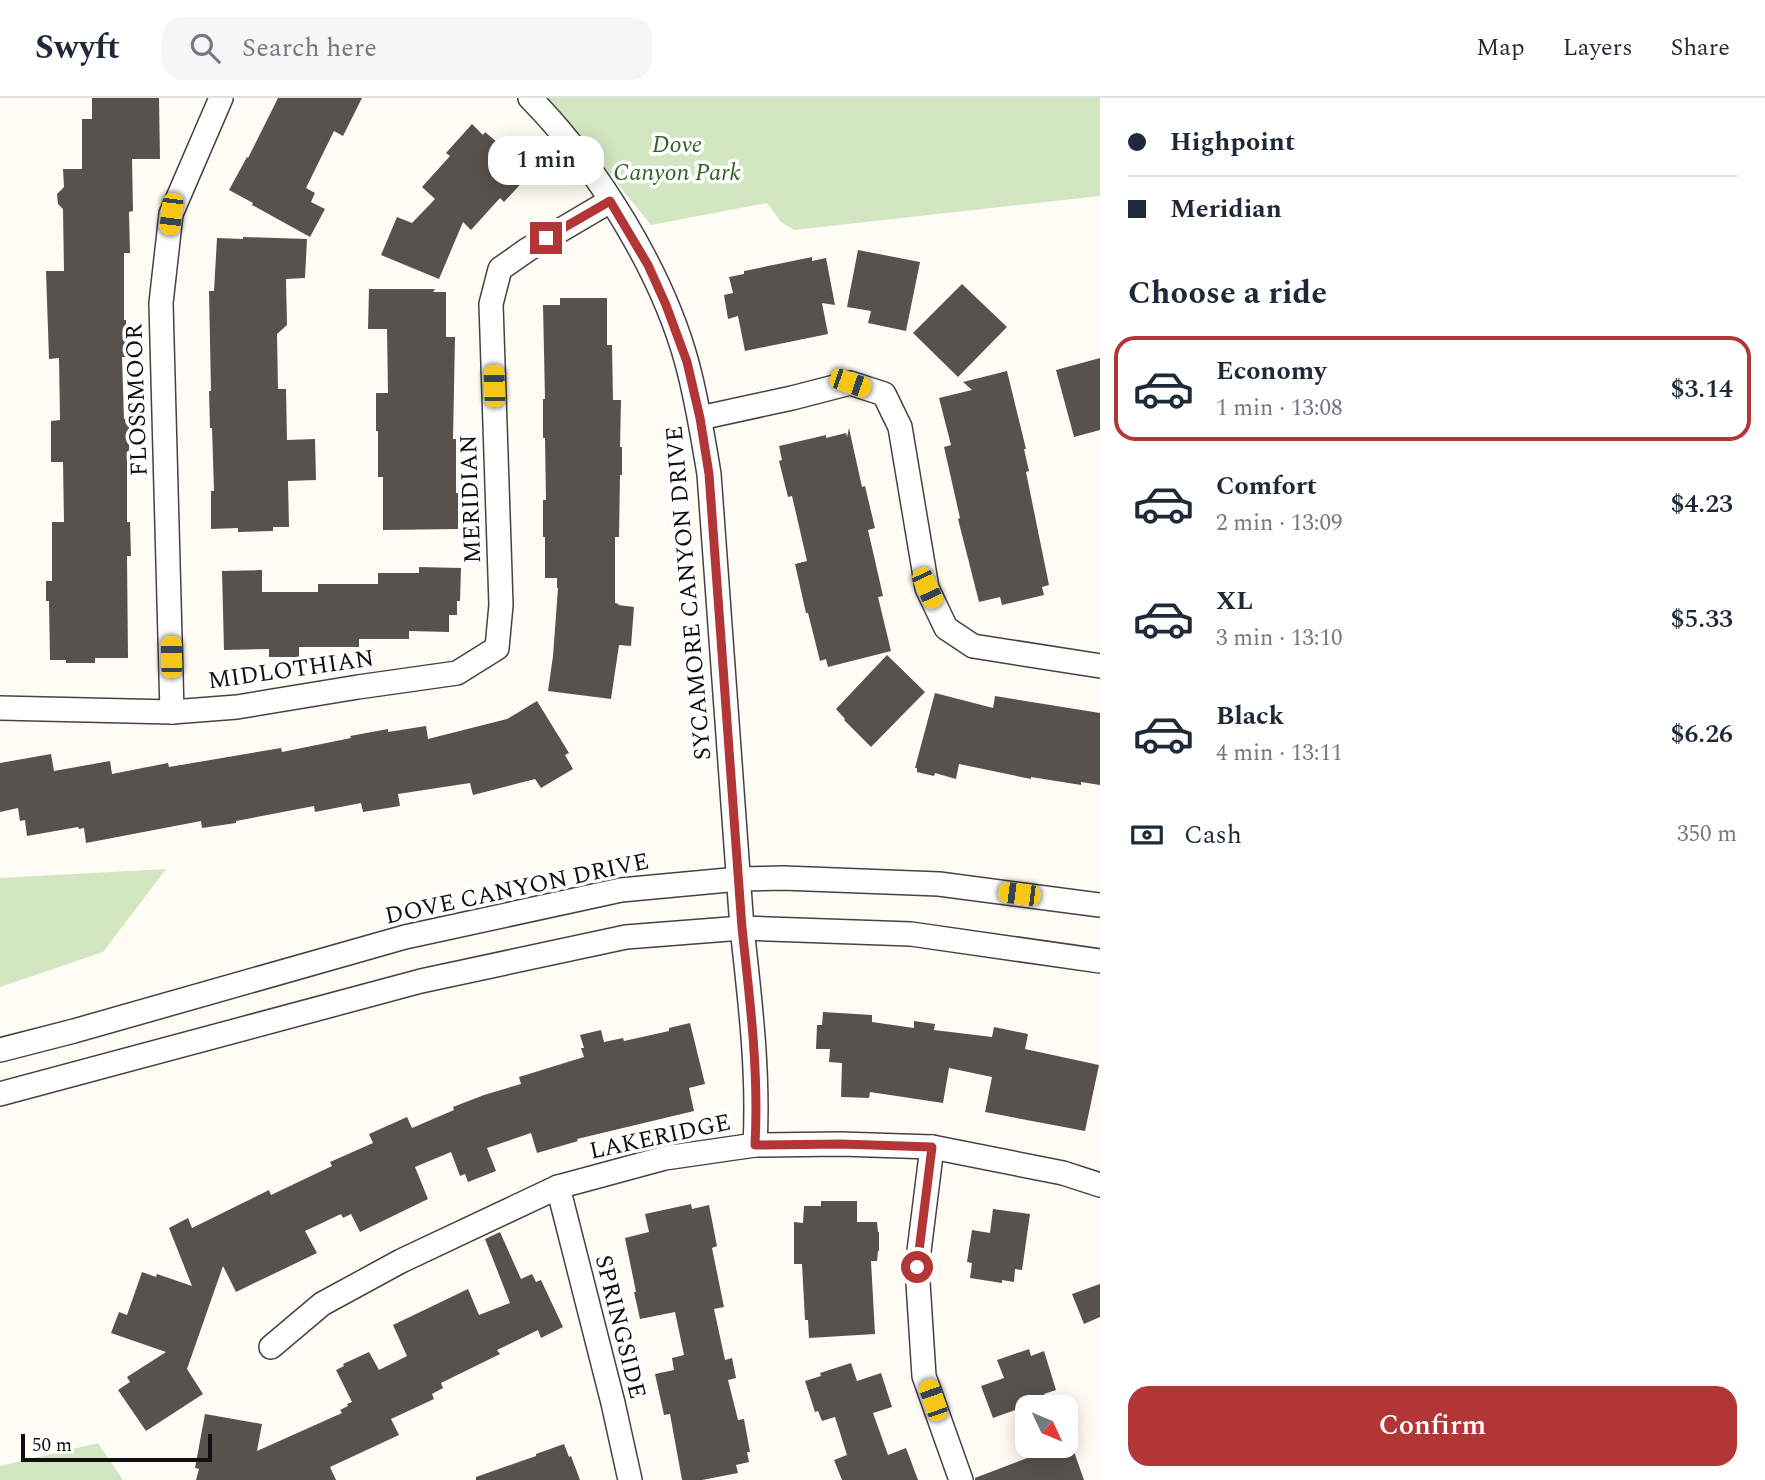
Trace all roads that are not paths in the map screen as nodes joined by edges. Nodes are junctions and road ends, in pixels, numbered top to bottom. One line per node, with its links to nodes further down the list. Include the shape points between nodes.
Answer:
1 (221, 98): 8 (street, FLOSSMOOR, via 171,214 161,303)
2 (530, 98): 3 (street, SYCAMORE CANYON DRIVE, via 577,151)
3 (610, 201): 4 (street, SYCAMORE CANYON DRIVE, via 660,293 687,362); 5 (street, MERIDIAN, via 500,270 491,303 500,605)
4 (700, 418): 6 (street, via 850,383 884,394 900,427 927,588 946,628 973,646); 9 (street, SYCAMORE CANYON DRIVE, via 709,474)
5 (497, 648): 8 (street, MIDLOTHIAN, via 457,673 237,707)
6 (1100, 666)
7 (0, 708): 8 (street, MIDLOTHIAN)
8 (172, 712)
9 (739, 879): 10 (street, DOVE CANYON DRIVE, via 939,884); 11 (street, SYCAMORE CANYON DRIVE); 13 (street, DOVE CANYON DRIVE, via 621,890 405,937)
10 (1100, 905)
11 (742, 928): 12 (street, via 911,934); 14 (street, via 626,937 421,981); 15 (street, SYCAMORE CANYON DRIVE, via 757,1106)
12 (1100, 961)
13 (0, 1050)
14 (0, 1094)
15 (755, 1145): 16 (street, LAKERIDGE); 18 (street, LAKERIDGE, via 665,1158)
16 (932, 1147): 17 (street, LAKERIDGE, via 1063,1173); 21 (street, via 917,1267 925,1376)
17 (1100, 1185)
18 (558, 1186): 19 (street, LAKERIDGE, via 322,1304); 20 (street, SPRINGSIDE)
19 (271, 1347)
20 (630, 1480)
21 (961, 1480)

